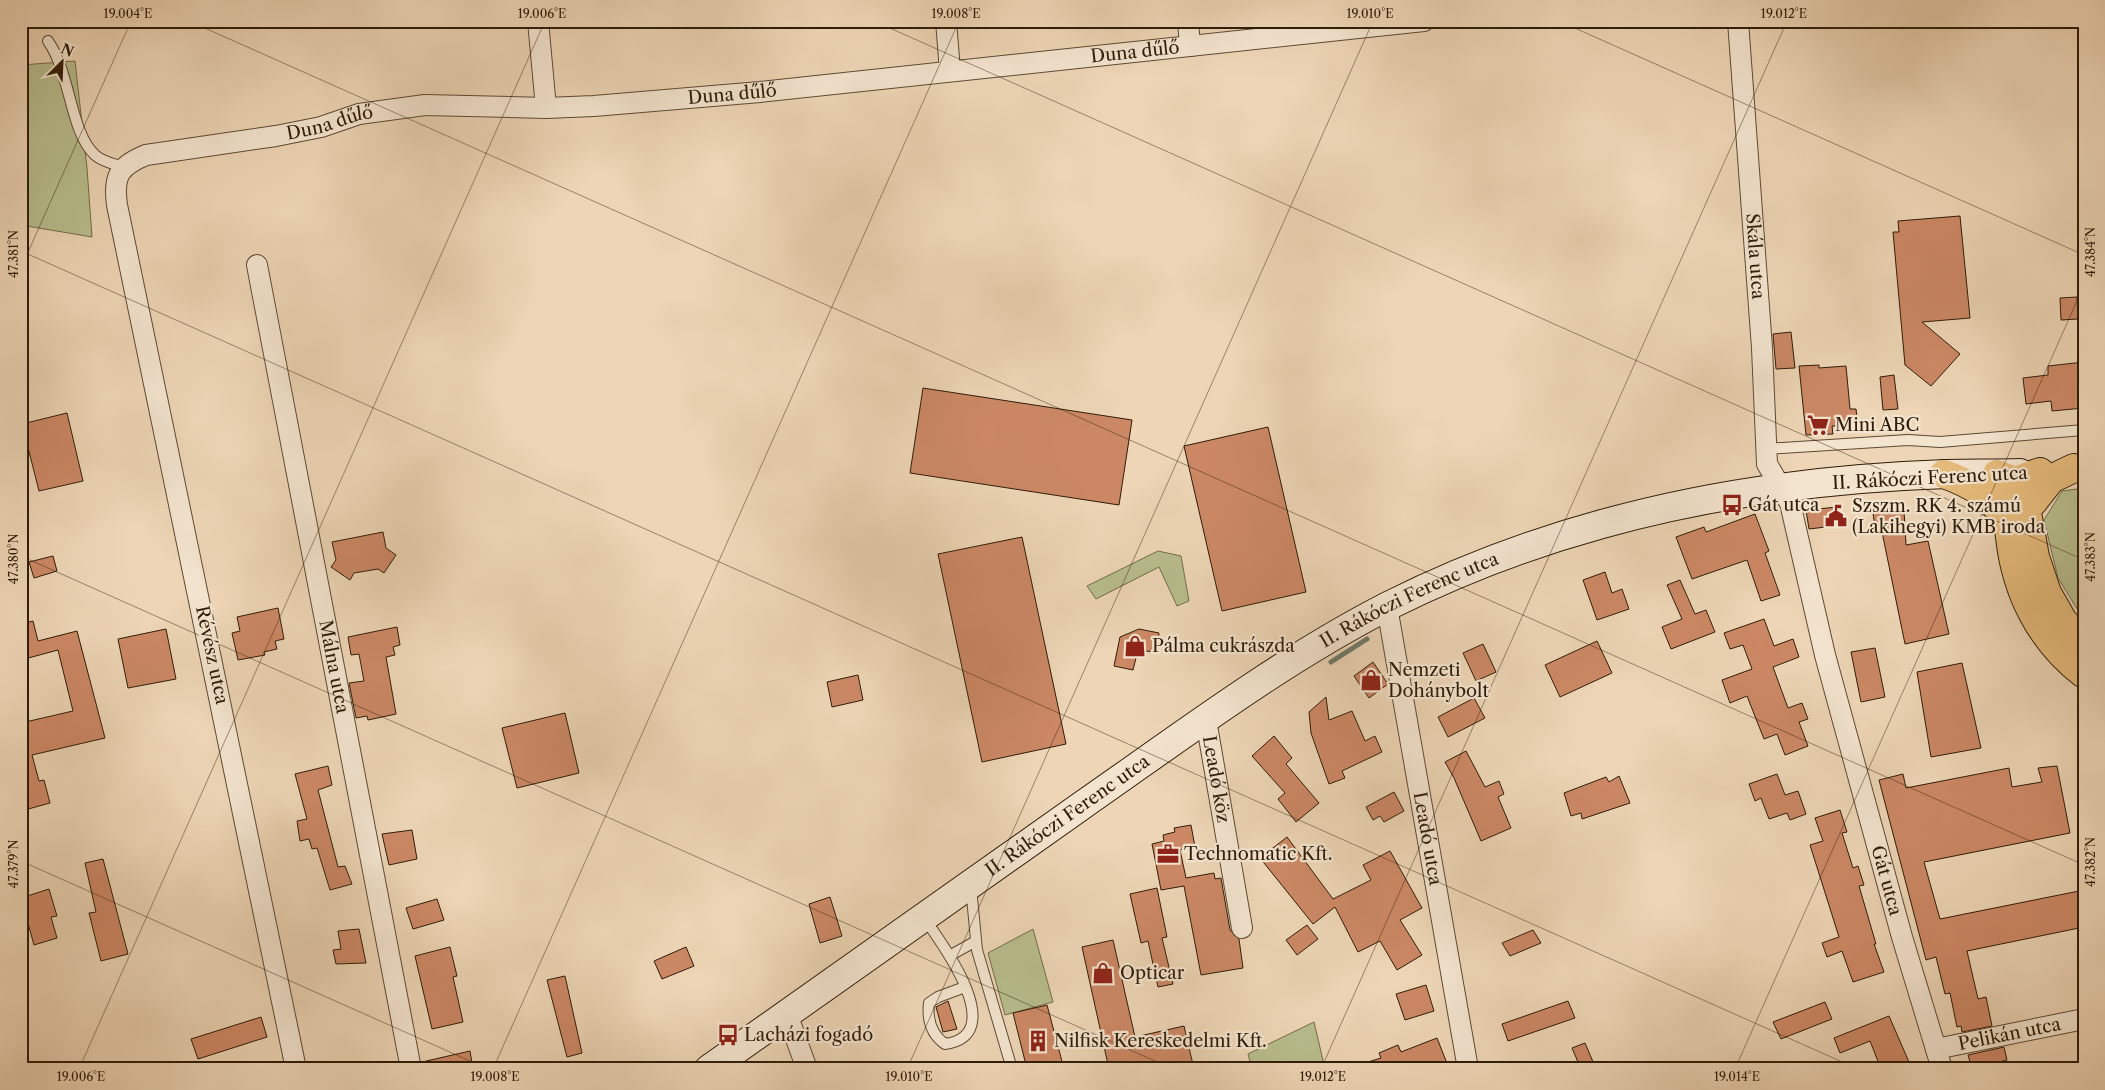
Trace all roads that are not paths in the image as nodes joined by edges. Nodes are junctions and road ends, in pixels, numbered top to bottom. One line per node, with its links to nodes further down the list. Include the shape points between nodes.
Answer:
1 (538, 21): 10 (street)
2 (946, 21): 9 (street)
3 (1188, 21): 8 (street)
4 (1424, 21): 6 (street, Duna dűlő)
5 (1738, 21): 14 (street, Skála utca, via 1762,348)
6 (1316, 27): 8 (street, Duna dűlő)
7 (48, 41): 11 (lane, via 65,74 82,138 99,158)
8 (1190, 46): 9 (street, Duna dűlő)
9 (950, 71): 10 (street, Duna dűlő, via 760,92)
10 (546, 108): 11 (street, Duna dűlő, via 425,105 387,110 276,136 146,155)
11 (123, 167): 34 (street, Révész utca, via 115,188)
12 (257, 265): 35 (street, Málna utca)
13 (2084, 430): 14 (lane, via 1940,442 1908,440)
14 (1765, 449): 19 (street, Skála utca, via 1767,464)
15 (2079, 468): 16 (main road, II. Rákóczi Ferenc utca); 20 (highway, via 2051,479)
16 (2040, 472): 18 (highway)
17 (1944, 474): 18 (main road, II. Rákóczi Ferenc utca); 19 (main road, II. Rákóczi Ferenc utca); 20 (highway, via 1972,484)
18 (2006, 478): 20 (highway, via 2007,499)
19 (1781, 488): 21 (main road, II. Rákóczi Ferenc utca, via 1657,510 1598,525 1500,558); 33 (street, Gát utca, via 1790,503 1825,655)
20 (2017, 514): 22 (highway, via 2048,593 2063,622); 23 (highway, via 2012,556 2035,620 2065,659)
21 (1387, 607): 24 (main road, II. Rákóczi Ferenc utca, via 1289,664); 39 (street, Leadó utca)
22 (2084, 644)
23 (2084, 674)
24 (1206, 720): 25 (main road, II. Rákóczi Ferenc utca); 27 (street, Leadó köz)
25 (971, 884): 26 (main road, II. Rákóczi Ferenc utca); 28 (lane)
26 (924, 918): 29 (lane); 31 (main road, II. Rákóczi Ferenc utca)
27 (1242, 928)
28 (976, 941): 29 (lane); 38 (lane)
29 (950, 955): 30 (lane)
30 (965, 987): 30 (lane, via 971,1000 971,1024 965,1037 945,1044 936,1037 930,1025 928,1003)
31 (786, 1014): 36 (main road, II. Rákóczi Ferenc utca); 37 (street)
32 (2084, 1019): 33 (street, Pelikán utca)
33 (1936, 1049): 40 (street, Gát utca)
34 (296, 1069)
35 (411, 1069)
36 (709, 1069)
37 (808, 1069)
38 (1012, 1069)
39 (1468, 1069)
40 (1942, 1069)

